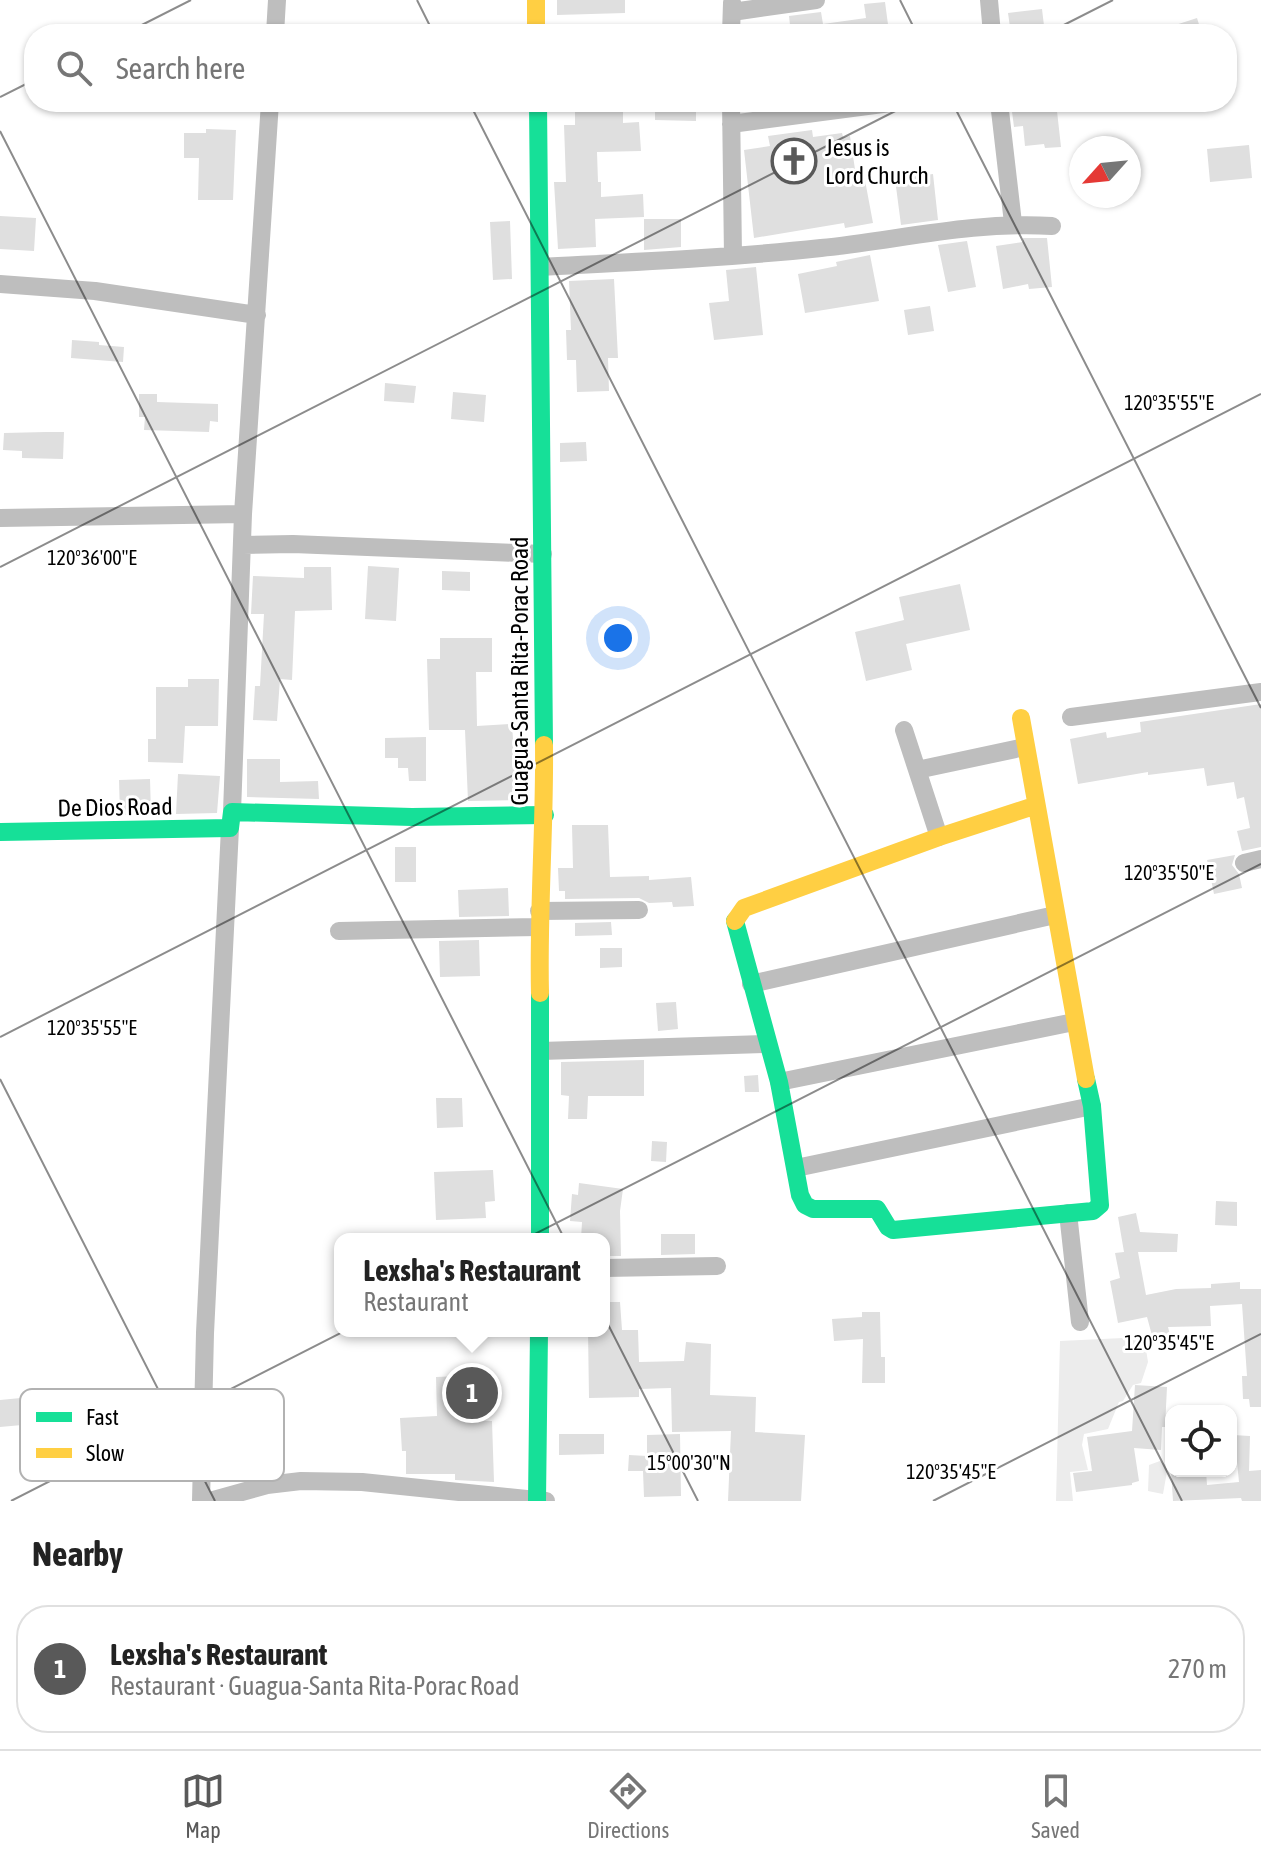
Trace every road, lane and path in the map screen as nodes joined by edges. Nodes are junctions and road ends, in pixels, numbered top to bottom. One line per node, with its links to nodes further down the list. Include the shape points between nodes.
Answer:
1 (277, 0): 6 (street)
2 (536, 0): 7 (street)
3 (816, 0): 5 (street)
4 (989, 0): 8 (street)
5 (732, 6)
6 (276, 24)
7 (536, 24)
8 (991, 24)
9 (269, 112): 20 (street)
10 (538, 112): 18 (street, Guagua-Santa Rita-Porac Road)
11 (731, 112): 14 (street)
12 (822, 112): 14 (street)
13 (1000, 112): 15 (street)
14 (731, 124): 17 (street)
15 (1013, 223): 16 (street); 17 (street)
16 (1052, 226)
17 (733, 256): 18 (street)
18 (541, 267): 24 (street, Guagua-Santa Rita-Porac Road)
19 (0, 284): 20 (street, via 95,291)
20 (257, 315): 21 (street)
21 (243, 514): 22 (street); 23 (street)
22 (0, 518)
23 (243, 545): 24 (street); 33 (street)
24 (543, 554): 32 (street, Guagua-Santa Rita-Porac Road)
25 (1261, 692): 26 (street)
26 (1071, 717)
27 (1021, 718): 29 (street)
28 (904, 730): 30 (street)
29 (1025, 747): 30 (street); 31 (street)
30 (917, 770): 35 (street)
31 (1034, 806): 35 (street); 37 (street)
32 (545, 815): 33 (street, De Dios Road); 38 (street, Guagua-Santa Rita-Porac Road)
33 (231, 820): 34 (street, De Dios Road); 53 (street)
34 (0, 832)
35 (939, 837): 40 (street, via 744,908 734,922)
36 (639, 910): 38 (street)
37 (1055, 915): 40 (street); 41 (street)
38 (539, 919): 39 (street); 43 (street, Guagua-Santa Rita-Porac Road)
39 (339, 931)
40 (751, 984): 42 (street)
41 (1074, 1022): 44 (street); 45 (street)
42 (766, 1044): 43 (street); 44 (street)
43 (541, 1051): 48 (street, Guagua-Santa Rita-Porac Road)
44 (779, 1082): 46 (street)
45 (1092, 1106): 46 (street); 47 (street, via 1100,1205 1093,1211)
46 (796, 1168): 47 (street, via 805,1205 877,1209 893,1230)
47 (1068, 1213): 51 (street)
48 (540, 1233)
49 (717, 1266): 50 (street)
50 (610, 1268)
51 (1080, 1322)
52 (539, 1337): 55 (street)
53 (204, 1389)
54 (201, 1481): 56 (street)
55 (537, 1500): 57 (street, via 301,1481); 58 (street)
56 (201, 1501)
57 (210, 1501)
58 (546, 1501)

